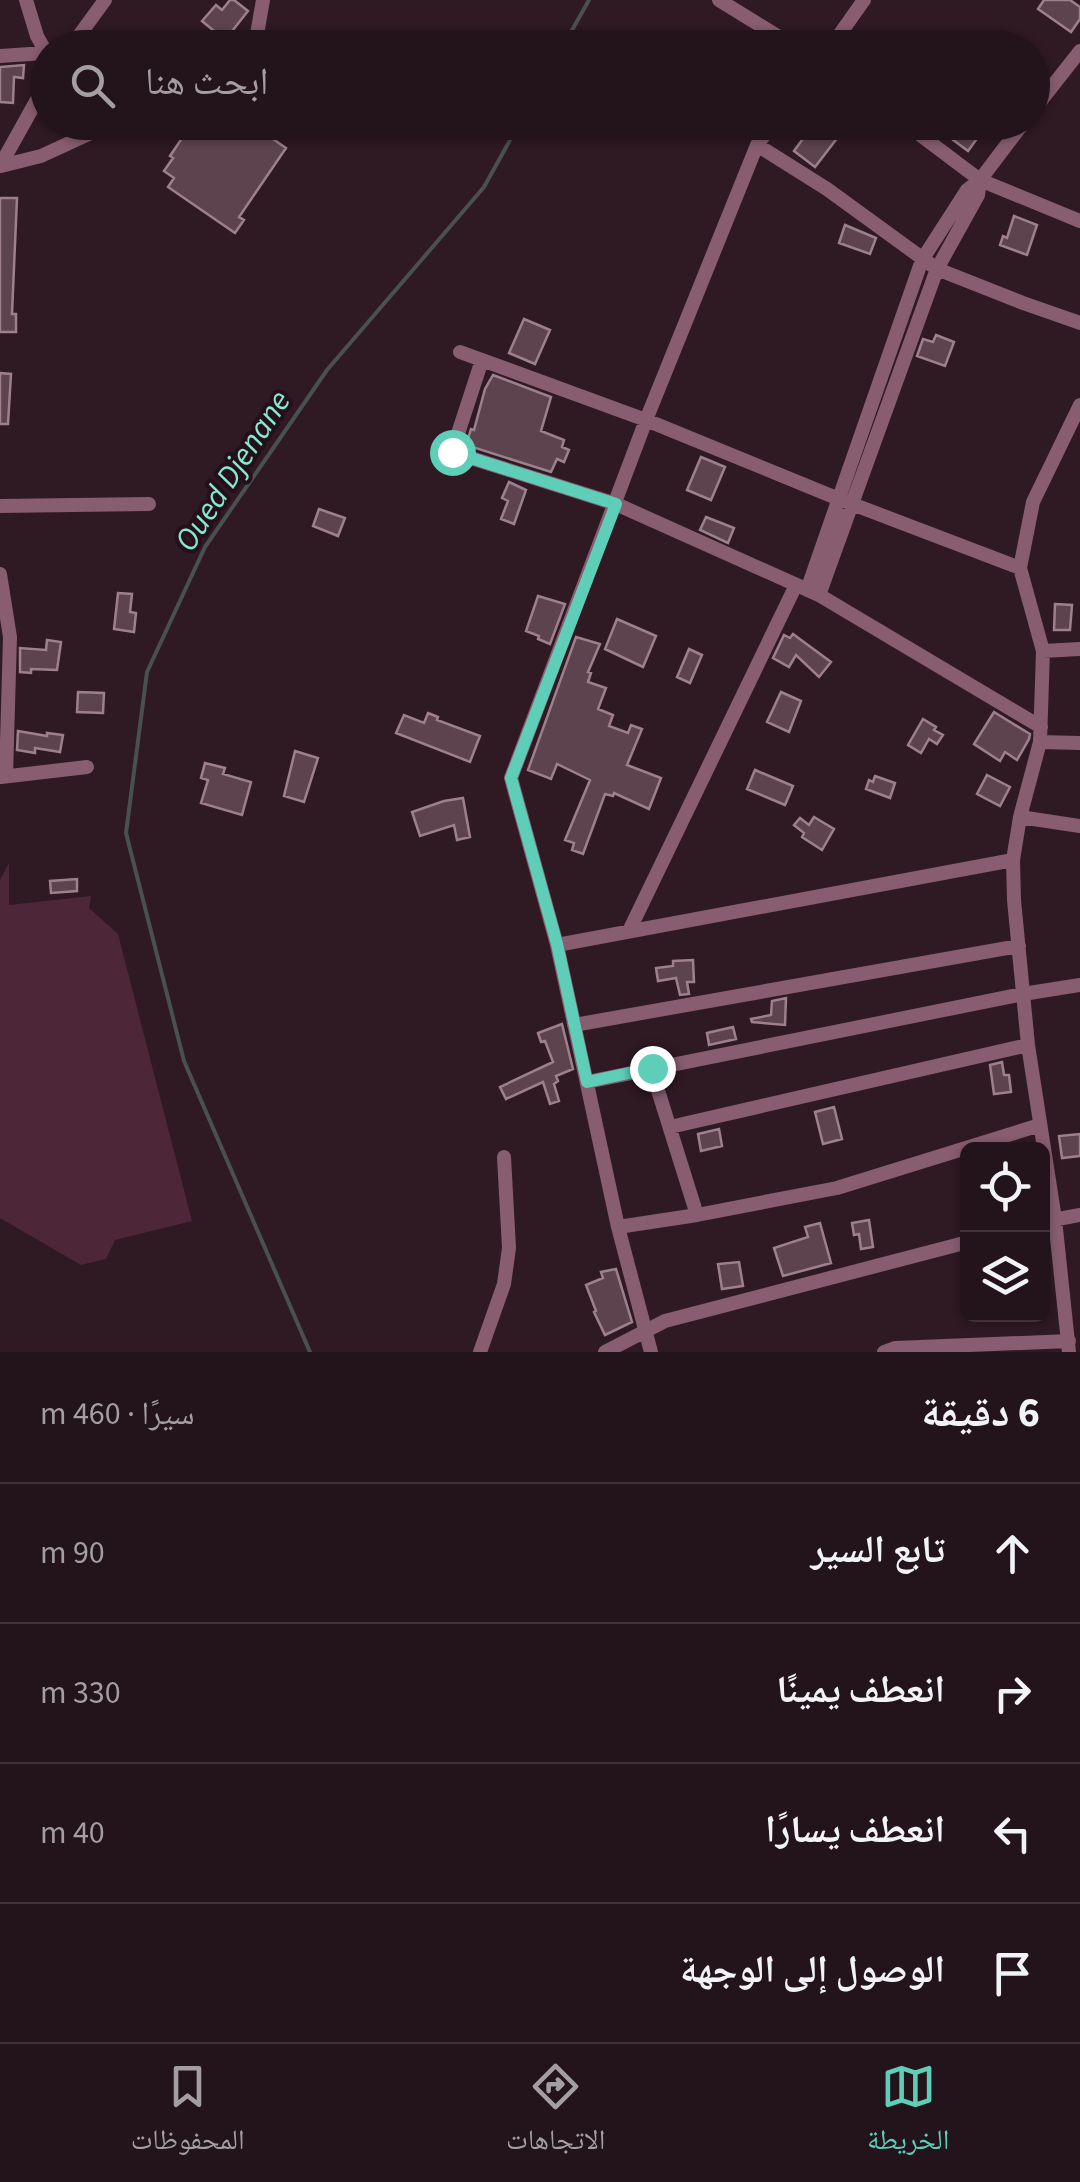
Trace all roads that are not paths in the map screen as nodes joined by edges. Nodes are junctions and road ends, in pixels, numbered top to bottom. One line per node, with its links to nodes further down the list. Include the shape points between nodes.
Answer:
1 (26, 0): 6 (street)
2 (106, 0): 7 (street)
3 (264, 0): 8 (street)
4 (864, 0): 10 (street)
5 (730, 2): 9 (street)
6 (34, 30)
7 (84, 30)
8 (258, 30)
9 (771, 30)
10 (843, 30)
11 (1080, 51): 14 (street)
12 (30, 55): 13 (street)
13 (0, 56)
14 (1050, 89)
15 (30, 112): 21 (street)
16 (76, 140): 21 (street)
17 (761, 140): 20 (street)
18 (926, 140): 22 (street)
19 (1010, 140): 22 (street)
20 (757, 145): 24 (street); 30 (street)
21 (0, 166)
22 (980, 180): 23 (street); 24 (street); 25 (street)
23 (1080, 221)
24 (922, 260): 25 (street); 31 (street)
25 (937, 269): 26 (street); 31 (street)
26 (1080, 323)
27 (460, 352): 28 (street)
28 (482, 360): 30 (street); 33 (street, via 452,452)
29 (1080, 405): 35 (street, via 1033,502)
30 (646, 420): 31 (street); 33 (street)
31 (845, 501): 35 (street); 37 (street)
32 (149, 504): 34 (street)
33 (616, 504): 37 (street); 48 (street, via 511,778)
34 (0, 506)
35 (1020, 568): 39 (street)
36 (0, 574): 43 (street, via 10,638)
37 (807, 590): 40 (street); 47 (street)
38 (1080, 649): 39 (street)
39 (1043, 651): 40 (street)
40 (1041, 734): 41 (street); 44 (street)
41 (1080, 743)
42 (87, 767): 43 (street)
43 (3, 777)
44 (1020, 818): 45 (street); 46 (street)
45 (1080, 826)
46 (1013, 860): 47 (street); 49 (street)
47 (629, 931): 48 (street)
48 (557, 944): 52 (street)
49 (1019, 946): 51 (street); 52 (street)
50 (1080, 985): 51 (street)
51 (1023, 994): 53 (street); 54 (street)
52 (574, 1025): 55 (street)
53 (1028, 1045): 56 (street); 57 (street)
54 (652, 1068): 55 (street); 57 (street)
55 (587, 1082): 63 (street)
56 (1040, 1125): 58 (street); 60 (street, via 837,1188)
57 (670, 1127): 60 (street)
58 (1042, 1142)
59 (504, 1156): 68 (street, via 509,1248)
60 (697, 1215): 63 (street)
61 (1080, 1216): 62 (street)
62 (1050, 1221)
63 (618, 1227): 66 (street)
64 (1050, 1227): 67 (street)
65 (960, 1244): 66 (street)
66 (646, 1330): 69 (street); 70 (street)
67 (1069, 1347): 71 (street)
68 (480, 1352)
69 (605, 1352)
70 (651, 1352)
71 (884, 1352)

